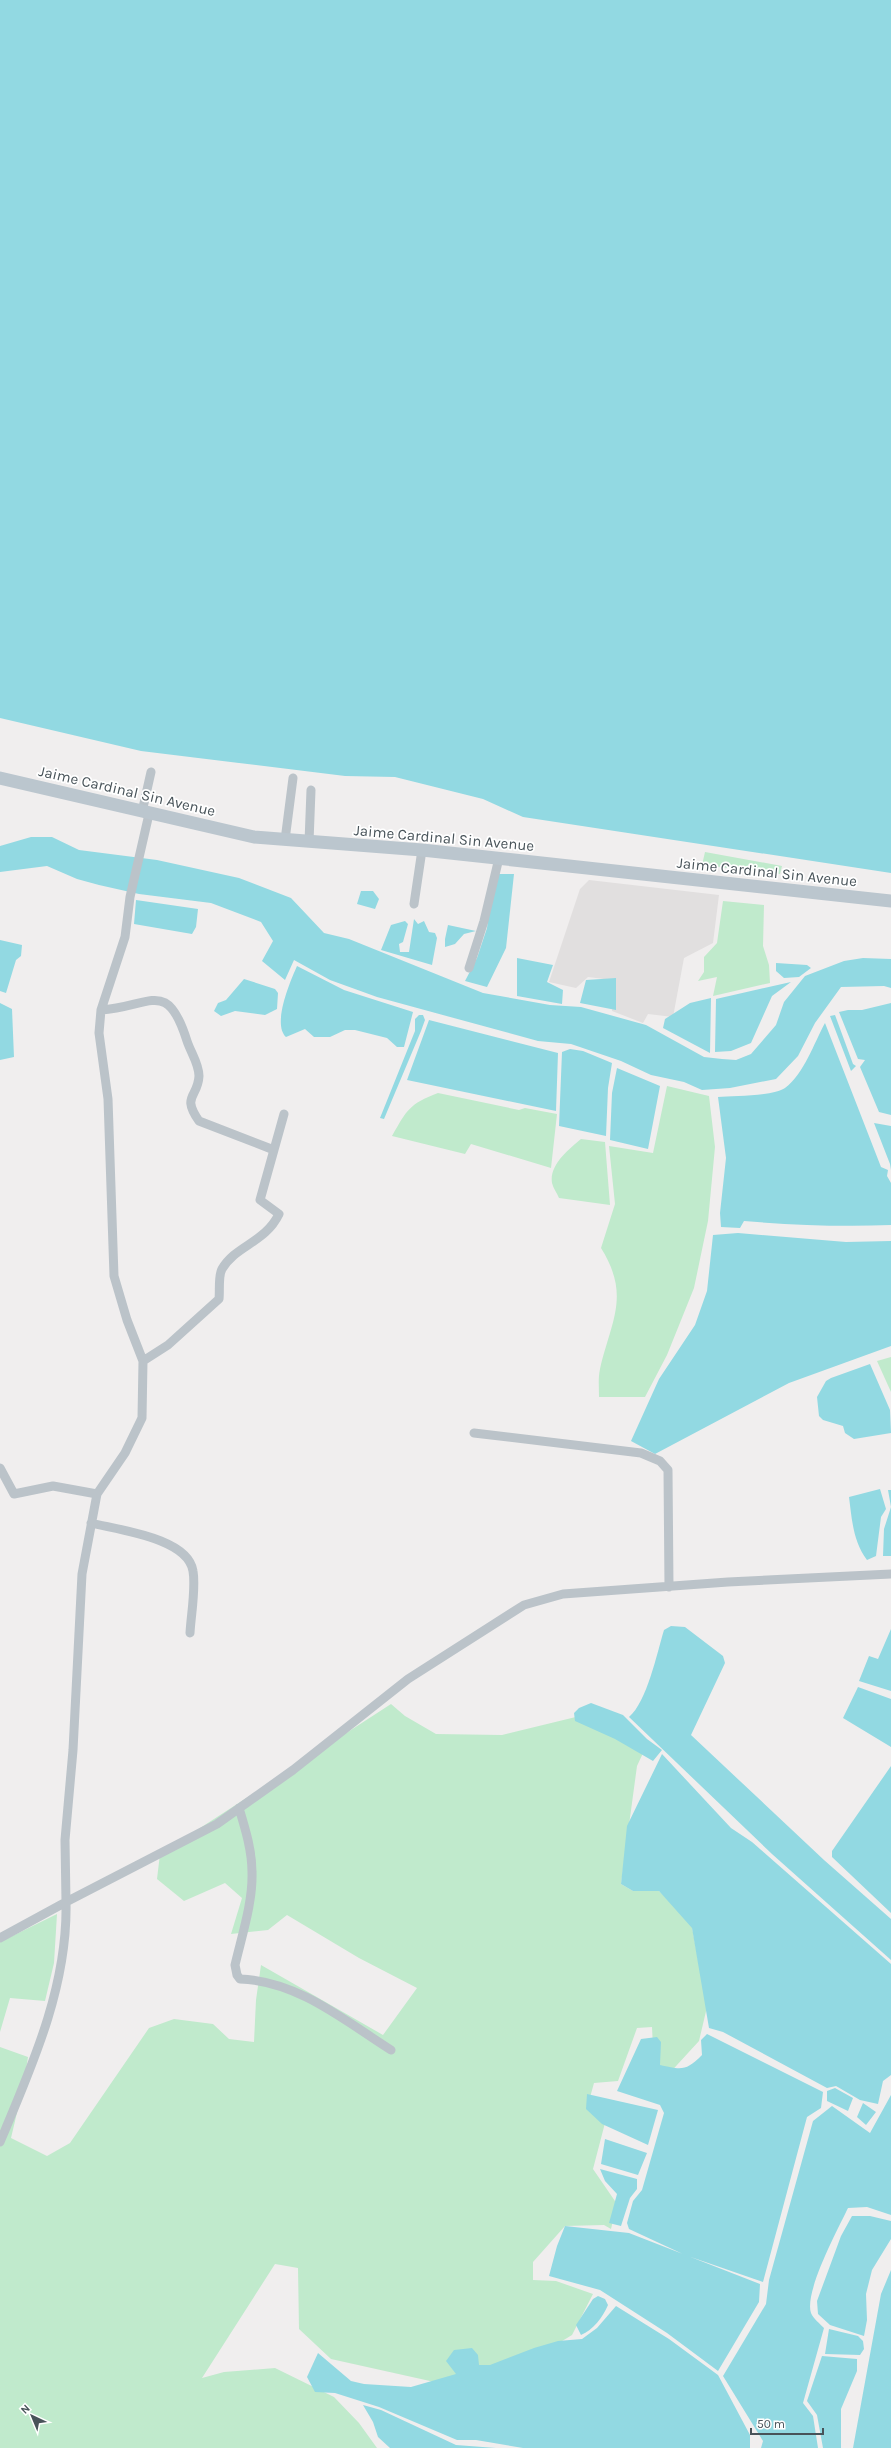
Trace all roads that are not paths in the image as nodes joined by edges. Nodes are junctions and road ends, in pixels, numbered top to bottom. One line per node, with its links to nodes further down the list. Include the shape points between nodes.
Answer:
1 (151, 772): 5 (street)
2 (0, 778): 5 (main road, Jaime Cardinal Sin Avenue)
3 (293, 778): 6 (street)
4 (311, 790): 7 (street)
5 (146, 813): 6 (main road, Jaime Cardinal Sin Avenue, via 254,837); 13 (street, via 125,936)
6 (285, 840): 7 (main road, Jaime Cardinal Sin Avenue)
7 (309, 842): 8 (main road, Jaime Cardinal Sin Avenue)
8 (422, 850): 9 (main road, Jaime Cardinal Sin Avenue); 11 (street)
9 (500, 858): 10 (main road, Jaime Cardinal Sin Avenue); 12 (street)
10 (891, 901)
11 (414, 904)
12 (469, 968)
13 (101, 1010): 15 (street, via 117,1009 149,1000 162,1000 171,1004 196,1063 199,1076 190,1098 192,1110 199,1121); 16 (street, via 99,1033 108,1099 114,1276)
14 (284, 1114): 15 (street)
15 (274, 1150): 16 (street, via 260,1200 279,1214 273,1227 236,1255 222,1270 219,1299 168,1345)
16 (143, 1361): 19 (street, via 142,1418 125,1454)
17 (474, 1433): 22 (street, via 641,1453 660,1461 668,1470)
18 (0, 1468): 19 (street, via 14,1494 53,1486)
19 (97, 1494): 20 (street)
20 (90, 1523): 23 (street, via 137,1534 178,1548 189,1558 194,1572); 25 (street, via 82,1574 65,1840)
21 (891, 1574): 22 (street)
22 (669, 1587): 24 (street, via 563,1594 524,1605 408,1679 293,1770)
23 (190, 1633)
24 (239, 1808): 25 (street, via 217,1824); 27 (street, via 246,1833 252,1886 235,1965 237,1975 240,1979 276,1983 309,1998)
25 (66, 1902): 26 (street); 28 (street, via 67,1926 60,1976 30,2071)
26 (0, 1938)
27 (391, 2050)
28 (0, 2142)

